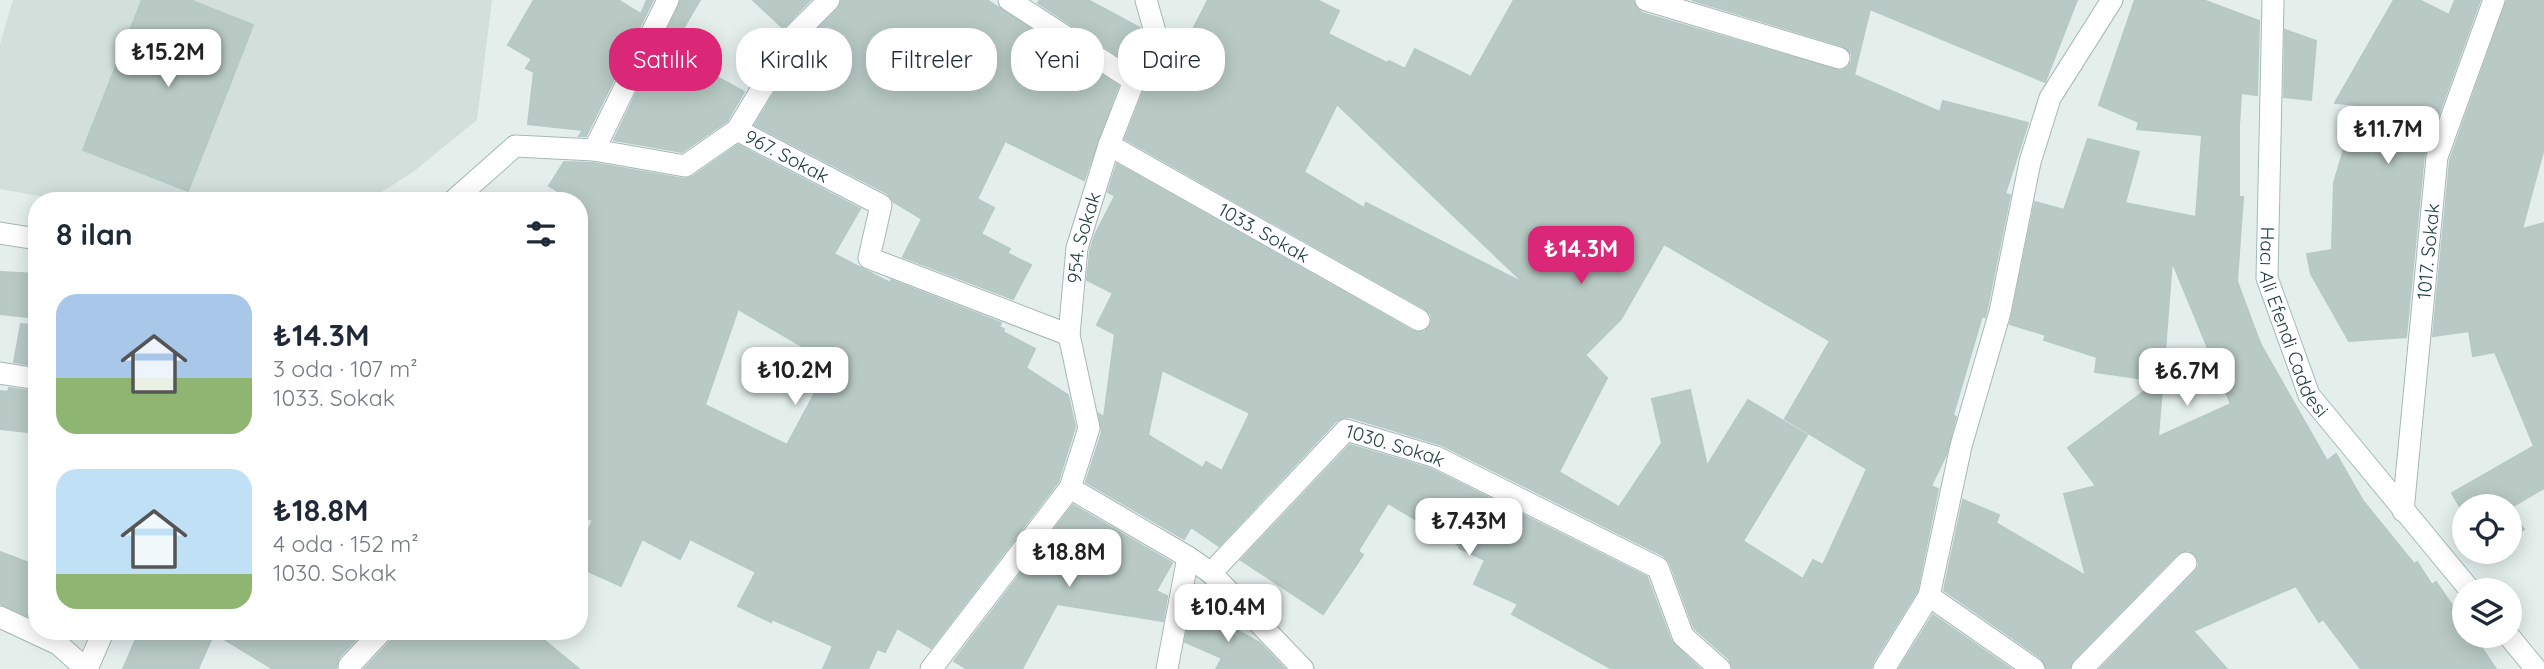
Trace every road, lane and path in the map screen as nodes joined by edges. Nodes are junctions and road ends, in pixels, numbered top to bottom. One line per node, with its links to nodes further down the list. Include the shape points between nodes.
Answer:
1 (668, 0): 15 (street)
2 (830, 0): 13 (street, via 795,34)
3 (1009, 0): 11 (street)
4 (1146, 0): 9 (street, 954. Sokak)
5 (1646, 0): 10 (street)
6 (2112, 0): 29 (street, via 2050,98 2030,162 2000,312 1961,446)
7 (2273, 0): 24 (street, Hacı Ali Efendi Caddesi, via 2267,278 2309,395)
8 (2494, 0): 24 (street, 1017. Sokak, via 2437,157)
9 (1154, 28)
10 (1839, 58)
11 (1118, 71)
12 (1130, 91): 14 (street, 954. Sokak)
13 (737, 130): 15 (street, 967. Sokak, via 685,166); 20 (street, 967. Sokak, via 881,205 869,258)
14 (1109, 145): 19 (street, 1033. Sokak); 20 (street, 954. Sokak, via 1077,248)
15 (594, 150): 16 (street, 967. Sokak, via 515,146)
16 (463, 192)
17 (0, 233): 18 (street)
18 (28, 238)
19 (1419, 320)
20 (1069, 335): 23 (street, 954. Sokak, via 1090,428)
21 (0, 373): 22 (street)
22 (28, 378)
23 (1070, 488): 25 (street); 39 (street, 954. Sokak)
24 (2403, 510): 28 (street, Hacı Ali Efendi Caddesi)
25 (1188, 557): 27 (street); 40 (street)
26 (2186, 563): 45 (street)
27 (1211, 573): 41 (street); 42 (street, 1030. Sokak, via 1346,430 1436,457 1658,568 1683,636)
28 (2460, 578)
29 (1929, 596): 43 (street); 44 (street)
30 (0, 617): 31 (street)
31 (28, 631)
32 (48, 640): 38 (street)
33 (100, 640): 38 (street)
34 (373, 640): 36 (street)
35 (2516, 648): 37 (street)
36 (349, 666)
37 (2526, 666)
38 (87, 669)
39 (932, 669)
40 (1167, 669)
41 (1303, 669)
42 (1720, 669)
43 (1884, 669)
44 (2034, 669)
45 (2082, 669)

